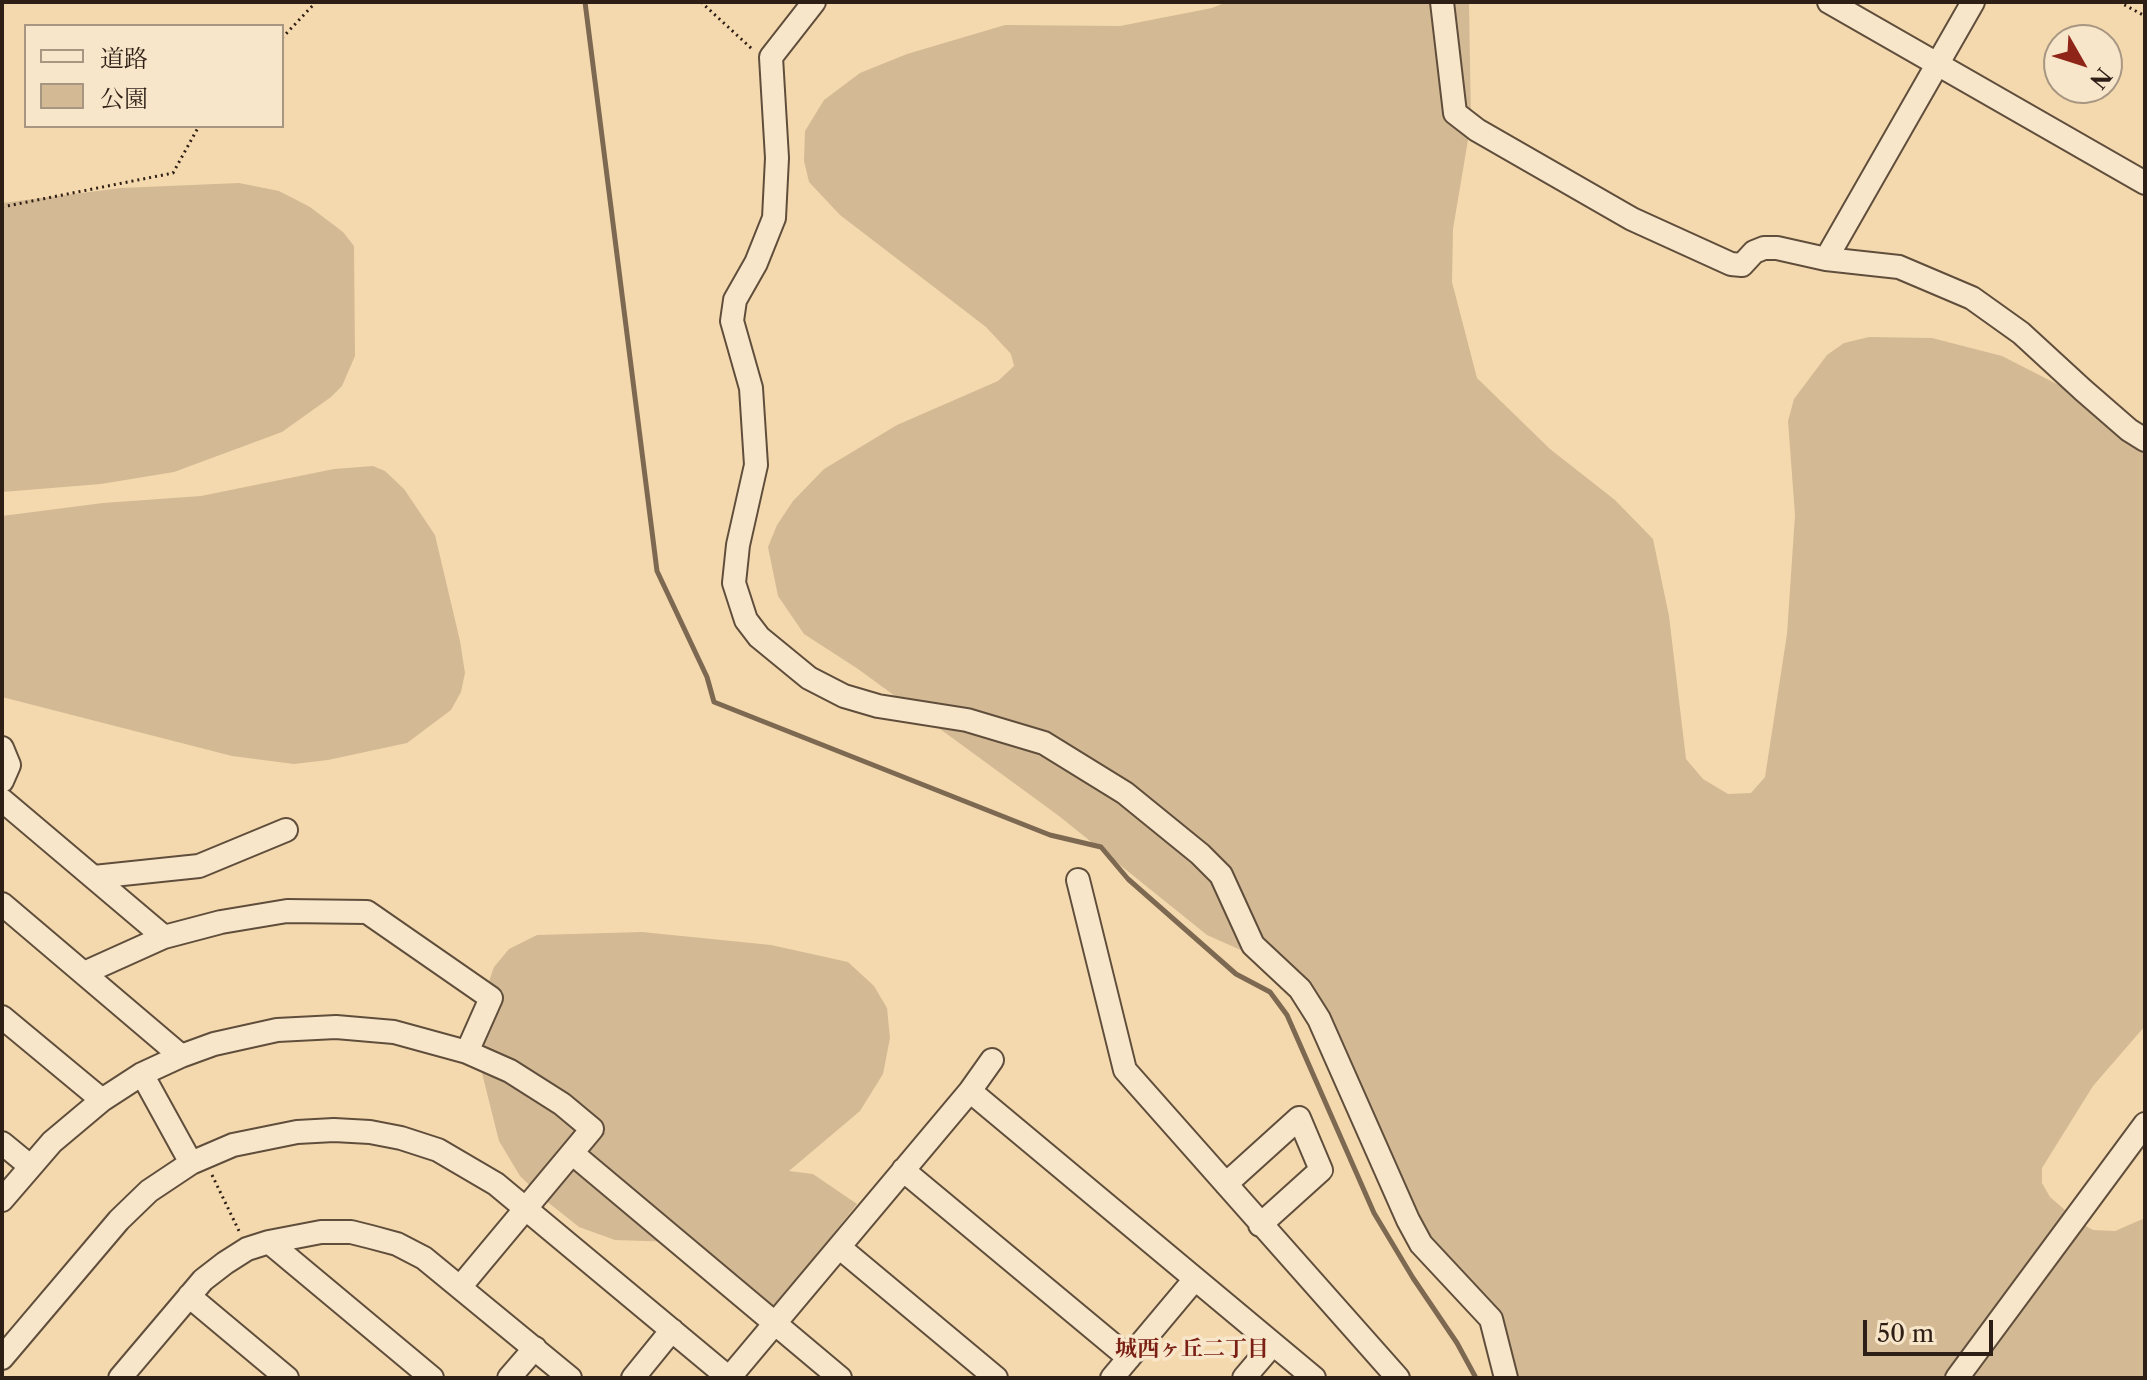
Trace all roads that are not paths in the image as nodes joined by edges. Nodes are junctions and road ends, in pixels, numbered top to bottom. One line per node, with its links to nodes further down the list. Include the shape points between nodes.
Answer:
1 (814, 2): 59 (street, via 771,57 777,158 774,218 735,300 732,321 751,388 756,465 734,583 746,620 809,678 844,696 967,720 1044,743 1125,793 1200,854 1221,875 1253,945 1300,989 1319,1019 1421,1244 1491,1319)
2 (1442, 2): 7 (street, via 1455,113 1477,130 1632,219 1731,264 1742,265 1764,248)
3 (1829, 2): 5 (street)
4 (1973, 2): 5 (street)
5 (1937, 64): 6 (street); 7 (street)
6 (2145, 183)
7 (1826, 259): 8 (street, via 1899,267 1972,298 2021,333)
8 (2145, 440)
9 (2, 748): 10 (street, via 9,765)
10 (2, 781)
11 (2, 800): 13 (street)
12 (286, 830): 13 (street, via 199,866)
13 (94, 877): 16 (street)
14 (1078, 880): 31 (street, via 1125,1070)
15 (2, 904): 17 (street)
16 (164, 937): 17 (street); 19 (street, via 287,911 367,912 491,998)
17 (84, 973): 20 (street)
18 (2, 1017): 24 (street)
19 (467, 1052): 20 (street, via 394,1032 336,1027 277,1030); 27 (street, via 510,1071 592,1129)
20 (181, 1056): 22 (street)
21 (992, 1060): 23 (street)
22 (142, 1074): 24 (street); 28 (street)
23 (970, 1091): 30 (street); 37 (street)
24 (102, 1100): 29 (street)
25 (2145, 1124): 60 (street)
26 (2, 1143): 29 (street)
27 (572, 1153): 33 (street); 40 (street)
28 (197, 1160): 33 (street, via 233,1145 297,1132 370,1132 438,1150); 44 (street, via 149,1191 119,1220)
29 (30, 1166): 32 (street)
30 (903, 1170): 36 (street); 45 (street)
31 (1226, 1184): 34 (street); 34 (street, via 1299,1118 1321,1170)
32 (2, 1200)
33 (527, 1208): 38 (street); 41 (street)
34 (1260, 1225): 58 (street)
35 (269, 1242): 38 (street, via 351,1232 397,1244); 39 (street, via 247,1249); 48 (street)
36 (839, 1247): 40 (street); 54 (street)
37 (1195, 1279): 42 (street); 45 (street)
38 (461, 1286): 43 (street)
39 (189, 1296): 46 (street); 47 (street)
40 (775, 1323): 52 (street); 53 (street)
41 (672, 1330): 51 (street); 52 (street)
42 (1273, 1344): 56 (street); 57 (street)
43 (535, 1348): 49 (street); 50 (street)
44 (2, 1358)
45 (1129, 1358): 55 (street)
46 (129, 1375)
47 (287, 1378)
48 (432, 1378)
49 (509, 1378)
50 (570, 1378)
51 (633, 1378)
52 (729, 1378)
53 (840, 1378)
54 (996, 1378)
55 (1112, 1378)
56 (1244, 1378)
57 (1314, 1378)
58 (1398, 1378)
59 (1506, 1378)
60 (1957, 1378)

